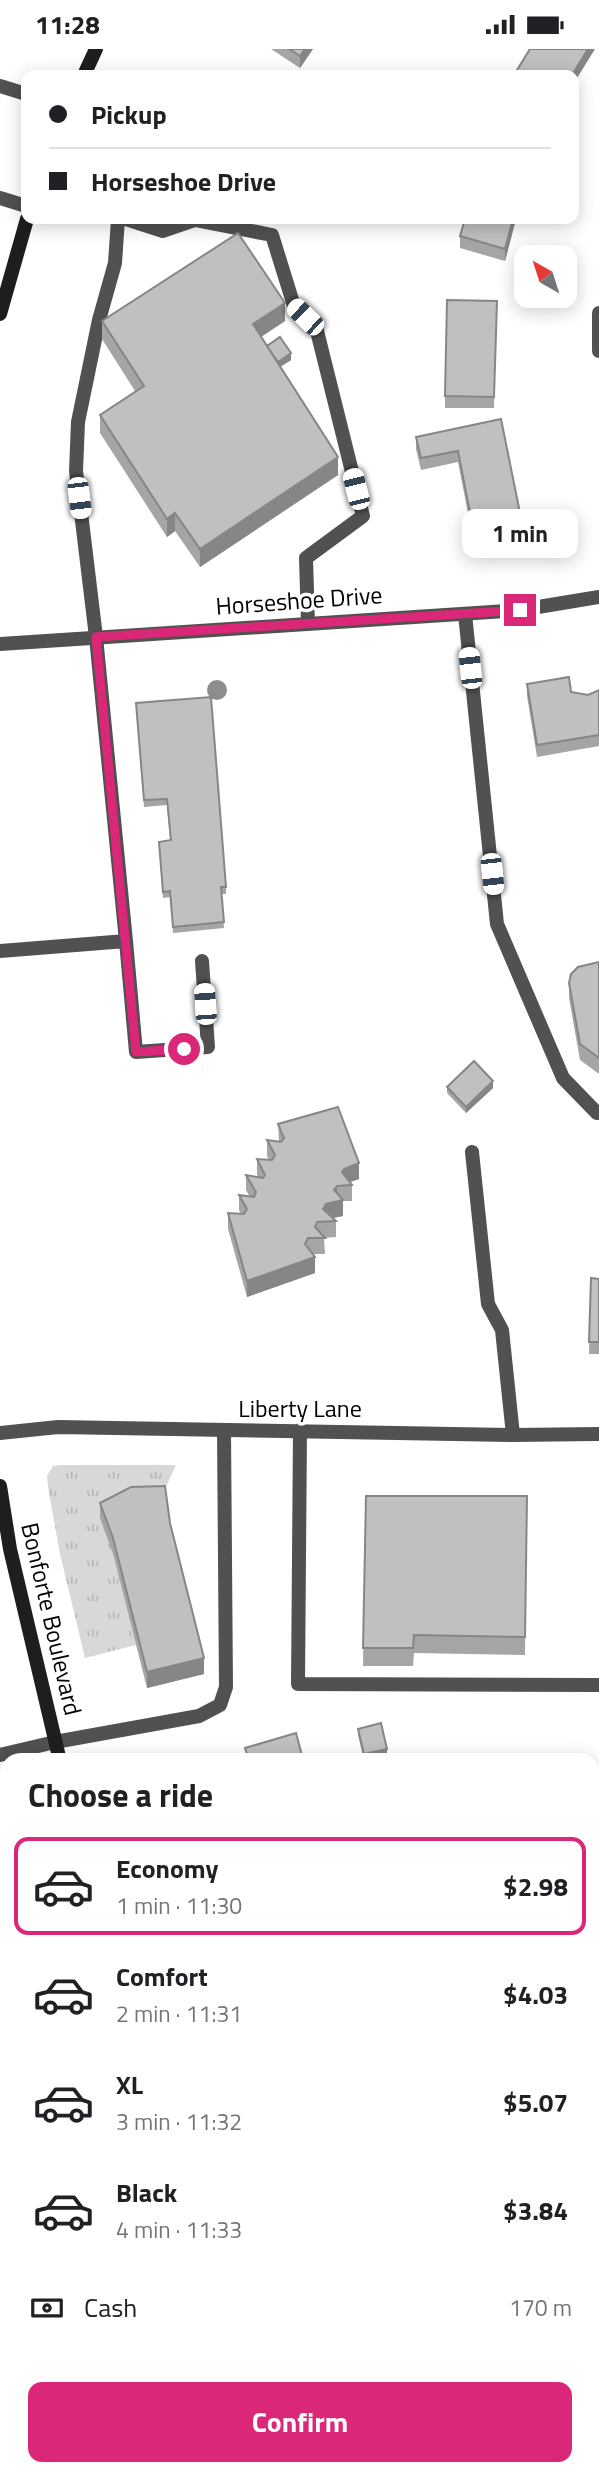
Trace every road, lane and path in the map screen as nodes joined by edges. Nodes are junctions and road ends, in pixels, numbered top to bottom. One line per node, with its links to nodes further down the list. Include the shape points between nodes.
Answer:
1 (96, 49): 2 (main road)
2 (86, 70)
3 (0, 86): 4 (street)
4 (21, 92)
5 (0, 198): 6 (street)
6 (21, 204)
7 (26, 224): 13 (main road)
8 (118, 224): 18 (street, via 115,263 78,422 76,471)
9 (141, 224): 10 (street, via 163,231)
10 (183, 224)
11 (216, 224): 17 (street, via 272,235 294,306 316,327 363,516 306,558)
12 (599, 313): 14 (street)
13 (0, 314)
14 (599, 351)
15 (599, 597): 16 (street, Horseshoe Drive)
16 (465, 614): 17 (street, Horseshoe Drive); 23 (street, via 498,924 563,1078)
17 (308, 624): 18 (street, Horseshoe Drive)
18 (96, 637): 19 (street, Horseshoe Drive); 20 (street)
19 (0, 644)
20 (126, 940): 21 (street); 22 (street, via 136,1052 208,1047)
21 (0, 951)
22 (202, 961)
23 (597, 1113)
24 (472, 1152): 29 (street, via 488,1304 502,1330)
25 (300, 1430): 26 (street, Liberty Lane); 29 (street, Liberty Lane); 31 (street, via 298,1684)
26 (224, 1431): 27 (street, Liberty Lane, via 58,1427); 32 (street, via 226,1687 220,1705 199,1716)
27 (0, 1433)
28 (599, 1434): 29 (street, Liberty Lane)
29 (513, 1435)
30 (0, 1486): 32 (main road, Bonforte Boulevard)
31 (599, 1685)
32 (55, 1742): 33 (street); 34 (main road, Bonforte Boulevard)
33 (8, 1753)
34 (58, 1753)

